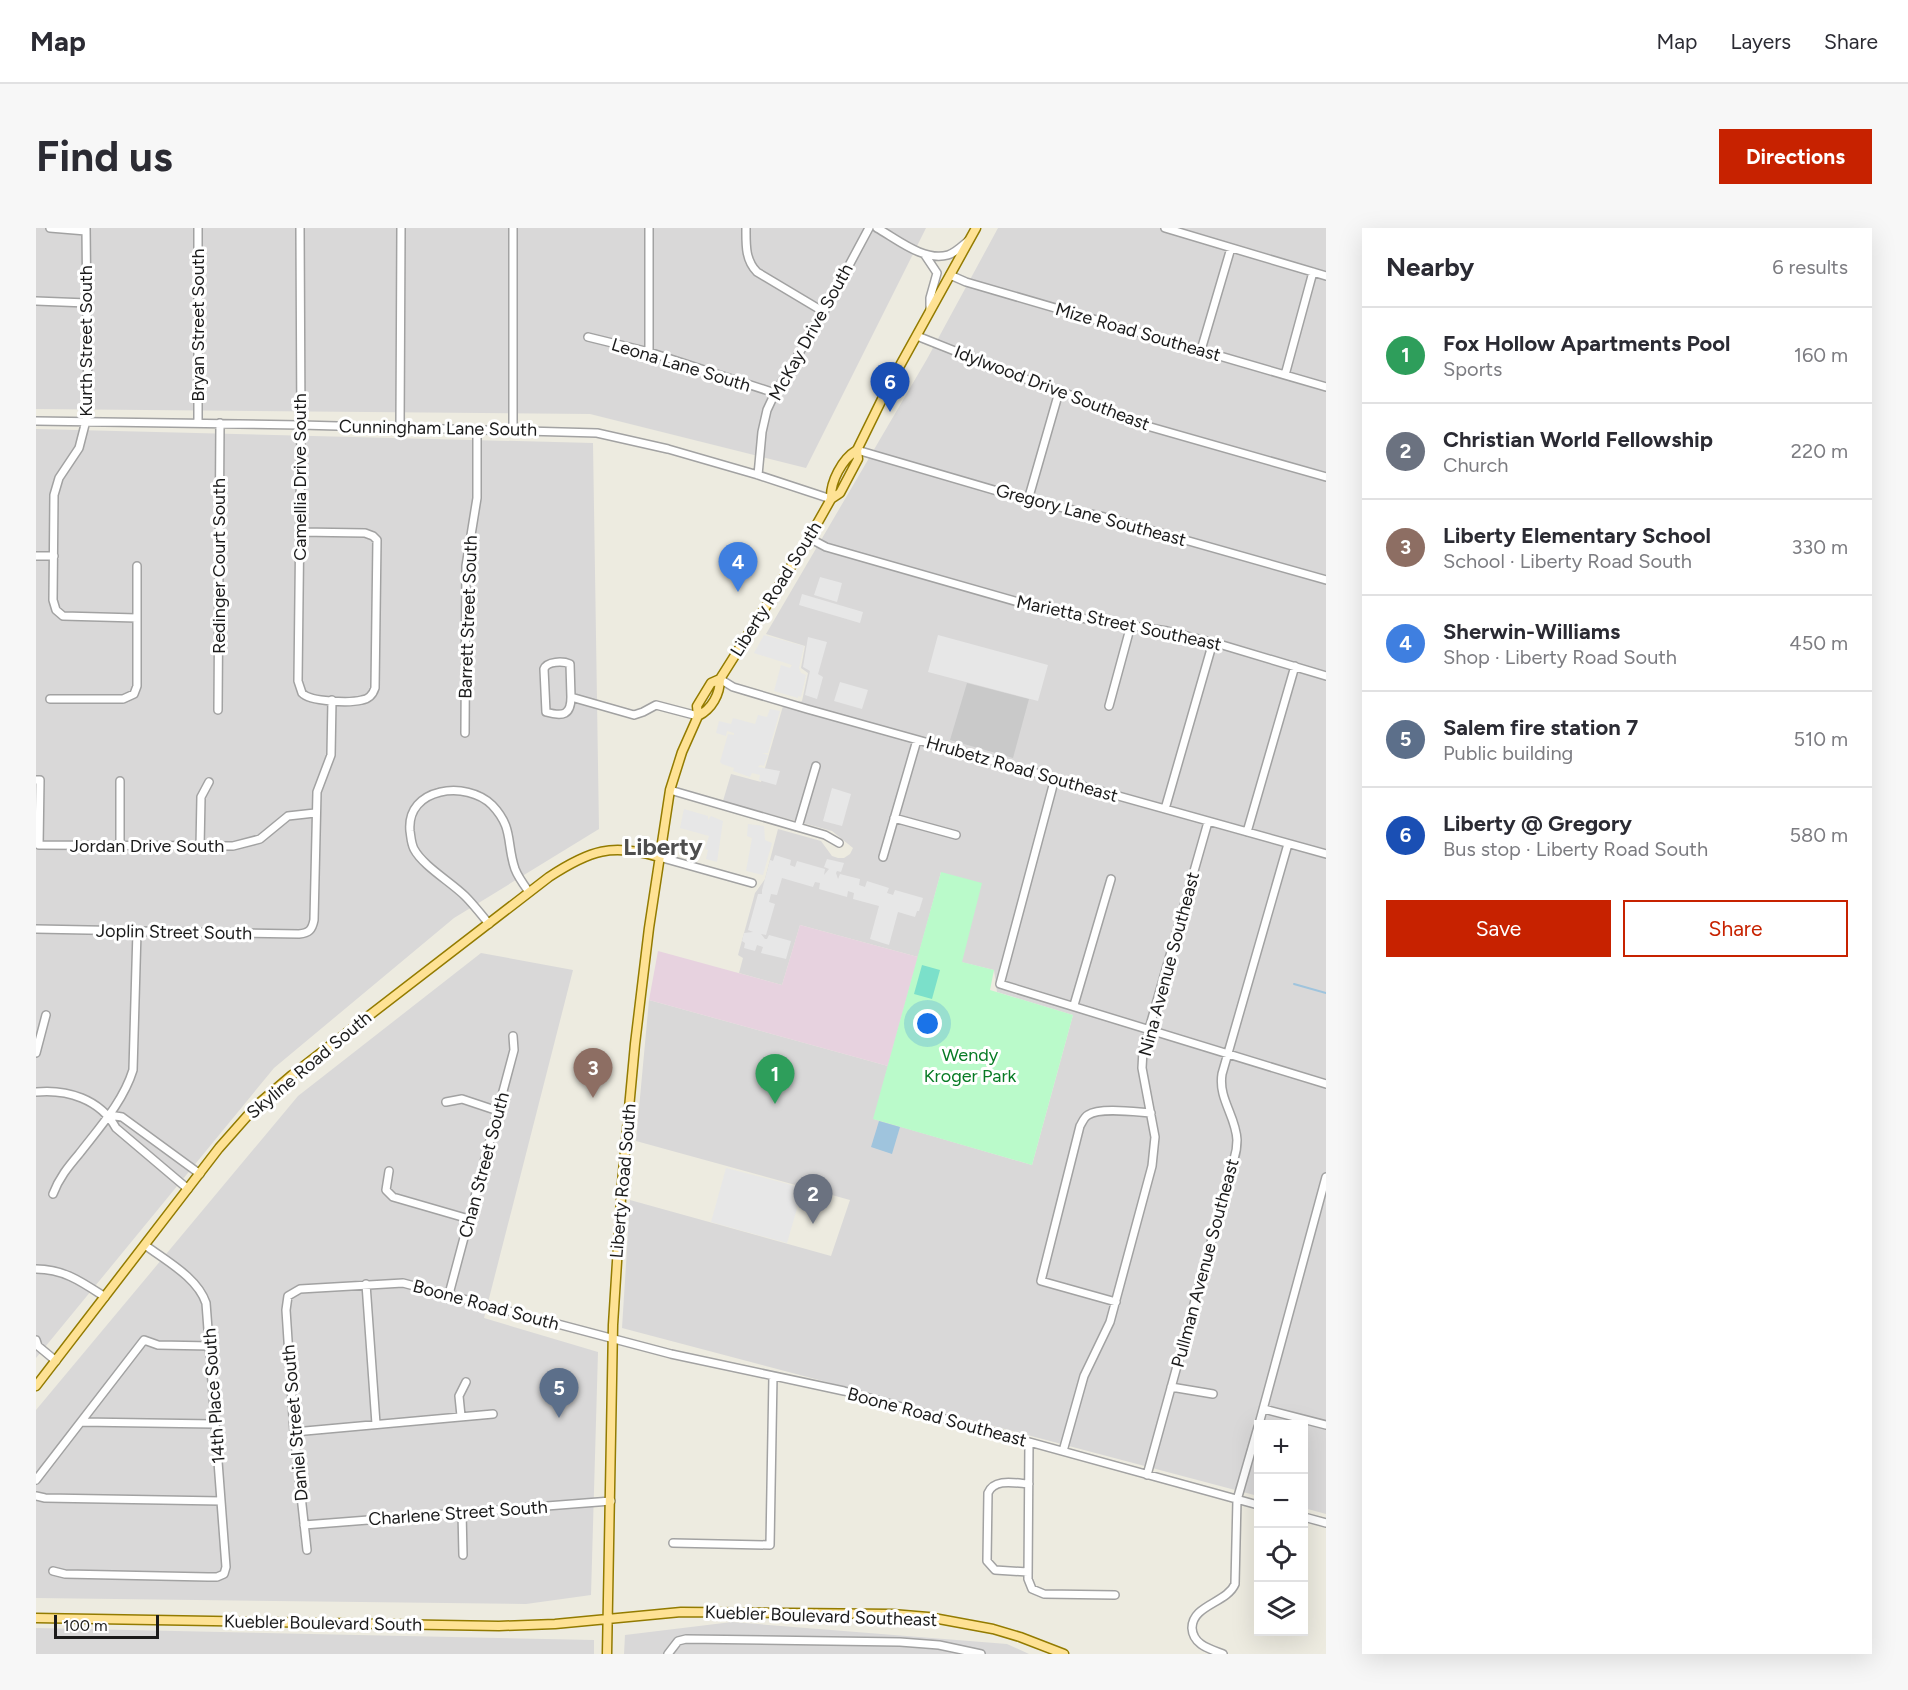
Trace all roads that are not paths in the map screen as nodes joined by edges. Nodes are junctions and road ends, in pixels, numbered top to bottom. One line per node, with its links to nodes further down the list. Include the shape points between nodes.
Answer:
1 (50, 228): 12 (street)
2 (198, 228): 33 (street, Bryan Street South)
3 (300, 228): 35 (street, Camellia Drive South)
4 (401, 228): 36 (street)
5 (513, 228): 38 (street)
6 (649, 228): 26 (street)
7 (746, 228): 22 (street, via 751,266)
8 (869, 228): 22 (street, McKay Drive South)
9 (877, 228): 15 (street)
10 (976, 228): 13 (main road, Liberty Road South)
11 (1165, 228): 14 (street)
12 (86, 229): 20 (street, Kurth Street South)
13 (968, 242): 15 (street, via 951,254); 17 (main road, Liberty Road South)
14 (1231, 248): 16 (street); 25 (street)
15 (925, 255): 21 (street, via 937,273)
16 (1314, 272): 18 (street); 27 (street)
17 (950, 275): 21 (main road, Liberty Road South); 25 (street, Mize Road Southeast)
18 (1326, 276)
19 (36, 301): 20 (street)
20 (87, 303): 32 (street, Kurth Street South)
21 (930, 311): 23 (main road, Liberty Road South)
22 (824, 312): 30 (street, McKay Drive South)
23 (917, 336): 29 (street, Idylwood Drive Southeast); 39 (main road, Liberty Road South)
24 (588, 337): 26 (street, Leona Lane South)
25 (1201, 350): 27 (street, Mize Road Southeast)
26 (649, 352): 30 (street, Leona Lane South)
27 (1285, 375): 28 (street, Mize Road Southeast)
28 (1326, 387)
29 (1059, 392): 41 (street, Idylwood Drive Southeast, via 1126,420); 43 (street)
30 (775, 393): 40 (street, McKay Drive South, via 762,432)
31 (36, 421): 32 (street, Cunningham Lane South)
32 (86, 421): 33 (street, Cunningham Lane South); 47 (street, Kurth Street South, via 79,448 56,487)
33 (198, 423): 34 (street, Cunningham Lane South)
34 (220, 423): 35 (street, Cunningham Lane South); 60 (street, Redinger Court South)
35 (301, 425): 36 (street, Cunningham Lane South); 44 (street, Camellia Drive South)
36 (400, 427): 37 (street, Cunningham Lane South)
37 (477, 429): 38 (street, Cunningham Lane South); 62 (street, Barrett Street South, via 477,498 466,566)
38 (513, 430): 40 (street, Cunningham Lane South, via 613,435)
39 (857, 450): 42 (main road, Liberty Road South, via 858,459 840,493); 43 (street, Gregory Lane Southeast)
40 (758, 475): 42 (street, Cunningham Lane South)
41 (1326, 477)
42 (831, 499): 45 (main road, Liberty Road South)
43 (1028, 500): 49 (street, Gregory Lane Southeast, via 1104,517)
44 (300, 532): 58 (street, Camellia Drive South, via 298,681 305,697); 58 (street, via 365,533 377,540 375,688 363,700)
45 (809, 538): 51 (street, Marietta Street Southeast, via 826,547 1067,616); 55 (main road, Liberty Road South)
46 (36, 556): 47 (street)
47 (54, 556): 50 (street, Kurth Street South, via 53,600 59,614)
48 (137, 566): 50 (street)
49 (1326, 580)
50 (137, 618): 57 (street, via 134,694 123,699)
51 (1131, 626): 52 (street, Marietta Street Southeast); 59 (street)
52 (1213, 642): 53 (street, Marietta Street Southeast); 70 (street)
53 (1295, 666): 54 (street, Marietta Street Southeast); 75 (street)
54 (1326, 676)
55 (720, 679): 61 (main road, Liberty Road South, via 720,690 712,704); 63 (street, Hrubetz Road Southeast, via 734,687)
56 (571, 697): 56 (street, via 570,664 546,665 546,712 569,711); 61 (street, via 634,715 656,705)
57 (50, 699)
58 (332, 700): 71 (street, via 331,754 319,784)
59 (1109, 706)
60 (218, 710)
61 (698, 716): 69 (main road, Liberty Road South)
62 (465, 733)
63 (917, 740): 65 (street, Hrubetz Road Southeast); 72 (street)
64 (816, 766): 74 (street)
65 (1055, 778): 70 (street, Hrubetz Road Southeast); 90 (street, via 1000,984)
66 (36, 780): 79 (street, Jordan Drive South, via 40,780 39,845)
67 (120, 781): 79 (street)
68 (209, 782): 80 (street, via 201,797)
69 (670, 790): 74 (street); 83 (main road, Liberty Road South)
70 (1165, 809): 73 (street, Hrubetz Road Southeast)
71 (315, 813): 80 (street, Jordan Drive South, via 288,816 250,843); 89 (street, Joplin Street South, via 311,930 299,934)
72 (894, 818): 76 (street); 82 (street)
73 (1208, 822): 75 (street, Hrubetz Road Southeast); 92 (street, Nina Avenue Southeast)
74 (798, 827): 77 (street)
75 (1247, 832): 78 (street, Hrubetz Road Southeast)
76 (956, 835)
77 (839, 843)
78 (1288, 844): 81 (street, Hrubetz Road Southeast); 95 (street, Pullman Avenue Southeast)
79 (120, 846): 80 (street, Jordan Drive South)
80 (200, 847)
81 (1326, 854)
82 (883, 857)
83 (659, 858): 85 (street); 86 (main road, Skyline Road South, via 620,850 595,853 572,862); 115 (main road, Liberty Road South, via 630,1084)
84 (1111, 879): 90 (street)
85 (752, 883)
86 (529, 892): 87 (main road, Skyline Road South); 87 (street, via 514,867 510,835 503,819 490,804 467,792 450,790 418,802 410,820 414,849)
87 (489, 924): 103 (main road, Skyline Road South, via 269,1094)
88 (36, 929): 89 (street, Joplin Street South)
89 (137, 931): 101 (street, via 133,1070)
90 (1074, 1005): 92 (street)
91 (46, 1015): 94 (street)
92 (1149, 1029): 95 (street); 100 (street, Nina Avenue Southeast, via 1142,1068)
93 (513, 1036): 99 (street, Chan Street South, via 514,1050)
94 (36, 1053)
95 (1228, 1053): 96 (street); 122 (street, Pullman Avenue Southeast, via 1221,1083 1236,1130 1237,1148)
96 (1326, 1084)
97 (36, 1092): 101 (street, via 69,1093)
98 (446, 1102): 99 (street, via 462,1100)
99 (498, 1111): 107 (street, Chan Street South)
100 (1151, 1113): 114 (street, Nina Avenue Southeast, via 1155,1137 1152,1166); 114 (street, via 1099,1111 1084,1119 1041,1281)
101 (109, 1115): 103 (street, via 122,1117); 105 (street, via 116,1128); 106 (street, via 58,1180)
102 (389, 1171): 107 (street, via 386,1190 393,1197)
103 (200, 1174): 105 (main road, Skyline Road South)
104 (1326, 1177): 124 (street)
105 (188, 1189): 108 (main road, Skyline Road South)
106 (53, 1194)
107 (469, 1219): 111 (street, Chan Street South)
108 (145, 1245): 113 (main road, Skyline Road South); 117 (street, 14th Place South, via 203,1294)
109 (36, 1269): 113 (street, via 75,1277)
110 (366, 1284): 111 (street, Boone Road South, via 403,1283); 112 (street, Boone Road South, via 300,1289); 130 (street)
111 (448, 1294): 115 (street, Boone Road South)
112 (288, 1296): 132 (street, Daniel Street South)
113 (105, 1297): 118 (main road, Skyline Road South)
114 (1116, 1302): 135 (street, Nina Avenue Southeast, via 1084,1376)
115 (612, 1339): 119 (street, Boone Road Southeast); 142 (main road, Liberty Road South)
116 (37, 1344): 118 (street)
117 (211, 1346): 128 (street, via 158,1345 144,1340); 129 (street, 14th Place South)
118 (56, 1361): 121 (main road, Skyline Road South)
119 (773, 1376): 133 (street, Boone Road Southeast); 148 (street, via 770,1545)
120 (466, 1382): 126 (street, via 459,1396)
121 (36, 1386)
122 (1171, 1387): 123 (street); 136 (street, Pullman Avenue Southeast)
123 (1213, 1394)
124 (1264, 1409): 127 (street); 131 (street)
125 (493, 1414): 126 (street)
126 (461, 1416): 130 (street)
127 (1261, 1420)
128 (81, 1422): 129 (street); 137 (street)
129 (214, 1424): 141 (street, 14th Place South)
130 (376, 1424): 132 (street)
131 (1326, 1425)
132 (294, 1432): 147 (street, Daniel Street South)
133 (1029, 1442): 135 (street, Boone Road Southeast); 138 (street)
134 (1254, 1443): 140 (street)
135 (1063, 1451): 136 (street, Boone Road Southeast)
136 (1147, 1475): 140 (street, Boone Road Southeast)
137 (36, 1480)
138 (1029, 1484): 152 (street); 152 (street, via 998,1483 990,1488 987,1561 995,1570)
139 (36, 1496): 141 (street)
140 (1237, 1500): 143 (street, Boone Road Southeast); 160 (street, via 1235,1584 1197,1614 1192,1625 1194,1636 1203,1646)
141 (221, 1501): 151 (street, 14th Place South, via 224,1574 208,1577)
142 (611, 1501): 144 (street, Charlene Street South); 155 (main road, Liberty Road South)
143 (1254, 1504)
144 (462, 1512): 147 (street, Charlene Street South); 150 (street)
145 (1308, 1518): 146 (street)
146 (1326, 1523)
147 (304, 1525): 149 (street, Daniel Street South)
148 (673, 1543)
149 (307, 1550)
150 (463, 1555)
151 (53, 1571)
152 (1028, 1572): 153 (street, via 1036,1592)
153 (1115, 1595)
154 (36, 1618): 155 (main road, Kuebler Boulevard South, via 499,1626)
155 (609, 1619): 156 (main road, Liberty Road South); 159 (main road, Kuebler Boulevard Southeast, via 681,1612 912,1615 993,1629)
156 (607, 1654)
157 (668, 1654): 158 (street, via 678,1641 686,1639 900,1642)
158 (981, 1654)
159 (1064, 1654)
160 (1223, 1654)

